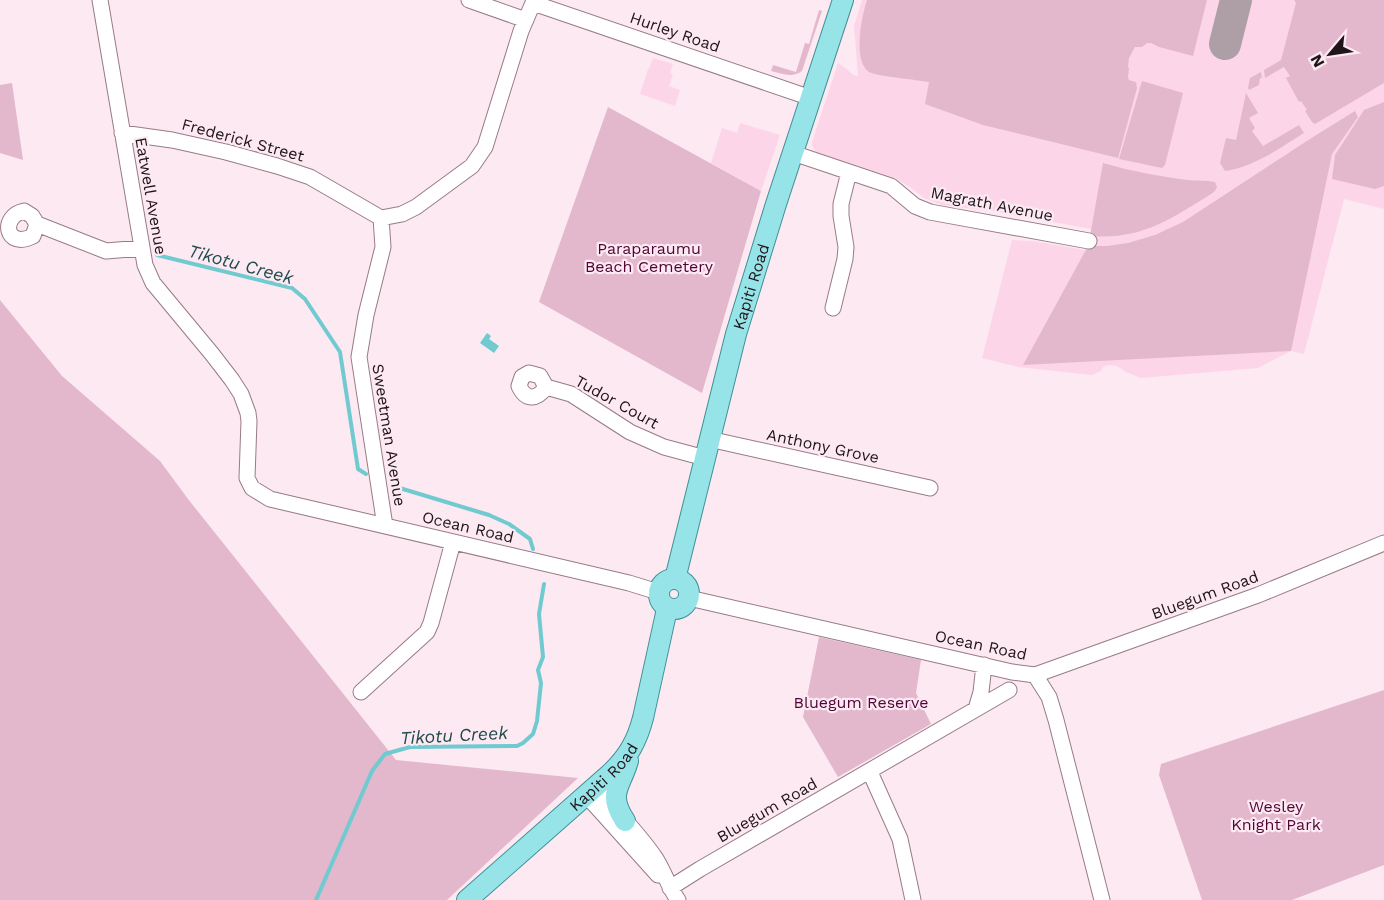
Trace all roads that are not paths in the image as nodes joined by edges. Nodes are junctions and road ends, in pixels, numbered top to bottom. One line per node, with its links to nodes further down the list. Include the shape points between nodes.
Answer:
1 (100, 0): 7 (street, Eatwell Avenue)
2 (470, 0): 5 (street)
3 (843, 0): 6 (main road, Kapiti Road)
4 (533, 2): 5 (street, Hurley Road); 6 (street, Hurley Road)
5 (526, 20): 10 (street, via 485,147 472,166 416,207)
6 (811, 98): 8 (main road, Kapiti Road)
7 (122, 133): 10 (street, Frederick Street, via 172,140 278,166 310,177); 13 (street, Eatwell Avenue)
8 (793, 153): 9 (street, Magrath Avenue); 16 (main road, Kapiti Road, via 736,334)
9 (849, 172): 12 (street, Magrath Avenue, via 891,186 915,206 930,212); 14 (street, via 841,204 845,259)
10 (381, 218): 19 (street, Sweetman Avenue, via 383,247 359,357)
11 (37, 224): 13 (street, via 106,251)
12 (1089, 241)
13 (142, 248): 17 (street, Eatwell Avenue, via 153,283 241,394 249,421)
14 (833, 308)
15 (546, 387): 16 (street, Tudor Court, via 571,394 630,432 664,447)
16 (707, 448): 18 (street, Anthony Grove); 22 (main road, Kapiti Road)
17 (246, 474): 19 (street, Ocean Road, via 252,488 270,499)
18 (930, 488)
19 (385, 526): 20 (street, Ocean Road)
20 (453, 542): 24 (street, Ocean Road, via 629,583); 28 (street, via 427,632)
21 (1384, 543): 26 (street, Bluegum Road, via 1258,595)
22 (675, 579): 23 (main road, via 686,585); 24 (main road, via 663,584)
23 (689, 598): 24 (main road, via 678,609); 25 (street, Ocean Road)
24 (663, 600): 30 (main road, Kapiti Road, via 644,718)
25 (984, 665): 26 (street, Ocean Road); 29 (street)
26 (1035, 675): 37 (street, Ocean Road, via 1049,697 1056,720)
27 (1009, 690): 29 (street, Bluegum Road)
28 (361, 692)
29 (976, 709): 31 (street, Bluegum Road)
30 (631, 750): 32 (main road, Kapiti Road); 33 (main road, via 615,795)
31 (870, 772): 34 (street, Bluegum Road, via 700,869); 36 (street, via 900,839)
32 (591, 791): 33 (street); 34 (street); 35 (main road, Kapiti Road)
33 (625, 821): 34 (street, via 656,859)
34 (674, 894)
35 (467, 900)
36 (913, 900)
37 (1102, 900)

